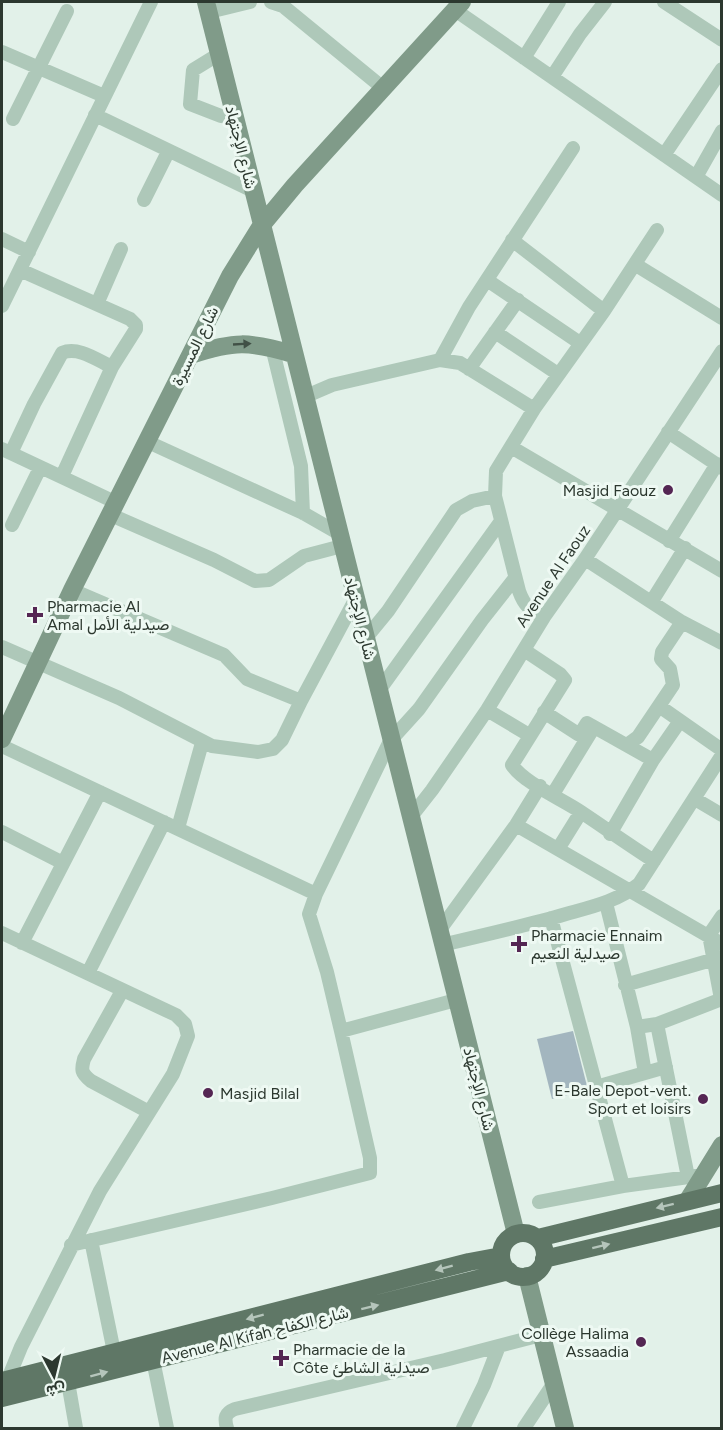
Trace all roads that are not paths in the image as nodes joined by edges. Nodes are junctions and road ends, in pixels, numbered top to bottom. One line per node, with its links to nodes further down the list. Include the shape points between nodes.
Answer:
1 (152, 2): 20 (street)
2 (250, 2): 7 (street)
3 (271, 2): 19 (street, via 283,6)
4 (560, 2): 15 (street)
5 (605, 2): 18 (street)
6 (664, 2): 10 (street)
7 (232, 4): 9 (street)
8 (458, 6): 15 (street); 19 (street, شارع المسيرة)
9 (207, 7): 14 (street, شارع الإجتهاد)
10 (684, 7): 12 (street)
11 (67, 11): 16 (street)
12 (722, 40)
13 (2, 52): 16 (street)
14 (219, 54): 22 (street, شارع الإجتهاد); 22 (street, via 193,70 190,104)
15 (524, 58): 18 (street)
16 (37, 68): 20 (street); 23 (street)
17 (722, 69): 27 (street)
18 (552, 77): 27 (street)
19 (384, 88): 32 (street, شارع المسيرة)
20 (104, 96): 21 (street)
21 (95, 115): 26 (street); 37 (street)
22 (234, 117): 29 (street, شارع الإجتهاد)
23 (13, 119)
24 (722, 131): 28 (street)
25 (573, 148): 35 (street)
26 (168, 152): 29 (street); 31 (street)
27 (664, 155): 28 (street)
28 (696, 177): 30 (street)
29 (253, 191): 32 (street, شارع الإجتهاد)
30 (722, 195)
31 (144, 200)
32 (261, 226): 49 (street, شارع الإجتهاد); 50 (street, شارع المسيرة, via 233,270)
33 (657, 230): 38 (street)
34 (2, 239): 37 (street)
35 (512, 240): 40 (street); 44 (street)
36 (121, 249): 42 (street)
37 (29, 252): 39 (street)
38 (636, 265): 44 (street); 45 (street)
39 (20, 270): 42 (street); 43 (street)
40 (487, 280): 41 (street); 52 (street)
41 (518, 300): 46 (street); 47 (street)
42 (97, 304): 53 (street, via 136,325)
43 (2, 306)
44 (604, 311): 47 (street)
45 (722, 318)
46 (495, 332): 54 (street); 55 (street)
47 (580, 344): 55 (street)
48 (272, 347): 49 (street); 50 (street, one-way to 48, via 232,344); 68 (street, via 301,466)
49 (293, 354): 56 (street, شارع الإجتهاد)
50 (190, 355): 59 (street, شارع المسيرة)
51 (720, 356): 58 (street, Avenue Al Faouz)
52 (440, 360): 54 (street, via 454,361); 56 (street, via 332,385)
53 (112, 367): 61 (street, via 84,353 62,353); 64 (street)
54 (469, 369): 57 (street)
55 (558, 374): 57 (street)
56 (304, 397): 71 (street, شارع الإجتهاد)
57 (534, 409): 60 (street)
58 (668, 432): 62 (street); 67 (street, Avenue Al Faouz)
59 (148, 442): 66 (street, شارع المسيرة); 68 (street)
60 (511, 447): 65 (street, via 496,471); 67 (street)
61 (6, 451): 63 (street)
62 (719, 466): 72 (street)
63 (40, 468): 64 (street); 70 (street)
64 (62, 476): 66 (street)
65 (495, 496): 69 (street); 82 (street, via 472,501 456,510)
66 (114, 509): 71 (street, via 255,581 269,580 304,556); 77 (street, شارع المسيرة)
67 (617, 510): 72 (street); 74 (street, Avenue Al Faouz)
68 (303, 513): 71 (street)
69 (501, 520): 76 (street); 87 (street)
70 (12, 525)
71 (340, 540): 78 (street, شارع الإجتهاد)
72 (669, 541): 73 (street)
73 (685, 548): 75 (street); 79 (street)
74 (585, 558): 79 (street); 80 (street, Avenue Al Faouz)
75 (722, 571)
76 (515, 578): 80 (street, via 529,610); 96 (street, via 419,709)
77 (72, 590): 86 (street, شارع المسيرة); 88 (street, via 224,655 247,679)
78 (355, 600): 82 (street, شارع الإجتهاد); 88 (street)
79 (652, 601): 81 (street)
80 (544, 617): 85 (street, Avenue Al Faouz)
81 (682, 622): 83 (street); 89 (street, via 661,656 673,685)
82 (365, 639): 87 (street, شارع الإجتهاد)
83 (722, 643)
84 (2, 647): 86 (street)
85 (524, 650): 90 (street, Avenue Al Faouz); 91 (street, via 565,680)
86 (38, 661): 95 (street, شارع المسيرة); 97 (street)
87 (378, 692): 96 (street, شارع الإجتهاد)
88 (301, 701): 97 (street, via 282,740 273,749 246,751)
89 (659, 706): 92 (street); 98 (street, via 638,737)
90 (487, 710): 94 (street); 109 (street, Avenue Al Faouz)
91 (544, 712): 93 (street, via 575,733 580,733 587,723); 94 (street)
92 (680, 721): 100 (street); 102 (street)
93 (594, 726): 98 (street); 105 (street)
94 (529, 735): 103 (street, via 512,765)
95 (2, 739)
96 (390, 741): 109 (street, شارع الإجتهاد); 119 (street)
97 (202, 742): 112 (street)
98 (627, 745): 102 (street)
99 (2, 746): 104 (street)
100 (722, 750)
101 (722, 755): 106 (street)
102 (653, 760): 114 (street)
103 (540, 786): 105 (street); 111 (street)
104 (100, 792): 110 (street); 117 (street)
105 (553, 794): 107 (street)
106 (694, 800): 108 (street); 116 (street)
107 (581, 812): 114 (street); 115 (street)
108 (722, 815)
109 (410, 818): 125 (street, شارع الإجتهاد)
110 (164, 822): 112 (street); 129 (street)
111 (516, 825): 115 (street); 125 (street)
112 (178, 828): 119 (street)
113 (2, 832): 117 (street)
114 (610, 834): 116 (street)
115 (558, 849): 118 (street)
116 (654, 861): 118 (street)
117 (63, 863): 126 (street)
118 (629, 892): 120 (street); 124 (street)
119 (316, 894): 136 (street, via 309,914)
120 (606, 903): 122 (street); 130 (street)
121 (722, 916): 124 (street)
122 (551, 918): 125 (street); 139 (street)
123 (2, 933): 126 (street)
124 (709, 934): 127 (street); 128 (street)
125 (441, 938): 133 (street, شارع الإجتهاد)
126 (22, 943): 129 (street)
127 (722, 944)
128 (717, 959): 130 (street); 132 (street)
129 (88, 973): 131 (street)
130 (625, 985): 135 (street)
131 (122, 991): 140 (street, via 176,1015 188,1032 173,1074); 140 (street, via 84,1059 82,1075)
132 (721, 999): 134 (street)
133 (456, 1000): 136 (street); 148 (street, شارع الإجتهاد)
134 (657, 1023): 135 (street); 137 (street)
135 (637, 1027): 138 (street)
136 (341, 1031): 149 (street, via 370,1158 369,1174)
137 (666, 1067): 138 (street); 142 (street)
138 (645, 1073): 139 (street)
139 (596, 1087): 143 (street)
140 (149, 1112): 151 (street)
141 (722, 1144): 142 (street)
142 (696, 1176): 143 (street); 144 (street); 145 (street)
143 (623, 1186): 146 (street)
144 (722, 1192): 145 (main road)
145 (688, 1200): 150 (main road, one-way to 150)
146 (539, 1202)
147 (722, 1217): 152 (main road, one-way to 147)
148 (516, 1234): 150 (main road, via 527,1233); 153 (main road, via 505,1242)
149 (91, 1239): 151 (street); 157 (street)
150 (538, 1239): 152 (main road)
151 (71, 1245): 159 (street)
152 (544, 1259): 154 (main road, via 538,1270)
153 (505, 1264): 154 (main road, via 514,1275); 157 (main road, Avenue Al Kifah شارع الكفاح, one-way to 157, via 469,1262); 158 (main road, Avenue Al Kifah شارع الكفاح, one-way to 153)
154 (527, 1276): 155 (street)
155 (541, 1335): 156 (street); 161 (street)
156 (499, 1346): 165 (street, via 235,1409 225,1418); 166 (street)
157 (114, 1352): 159 (main road, Avenue Al Kifah شارع الكفاح)
158 (153, 1360): 160 (main road, Avenue Al Kifah شارع الكفاح, one-way to 158); 164 (street)
159 (5, 1380)
160 (68, 1382): 162 (main road, Avenue Al Kifah شارع الكفاح); 163 (street)
161 (554, 1383): 167 (street); 168 (street)
162 (2, 1398)
163 (76, 1428)
164 (168, 1428)
165 (227, 1428)
166 (463, 1428)
167 (525, 1428)
168 (565, 1428)

